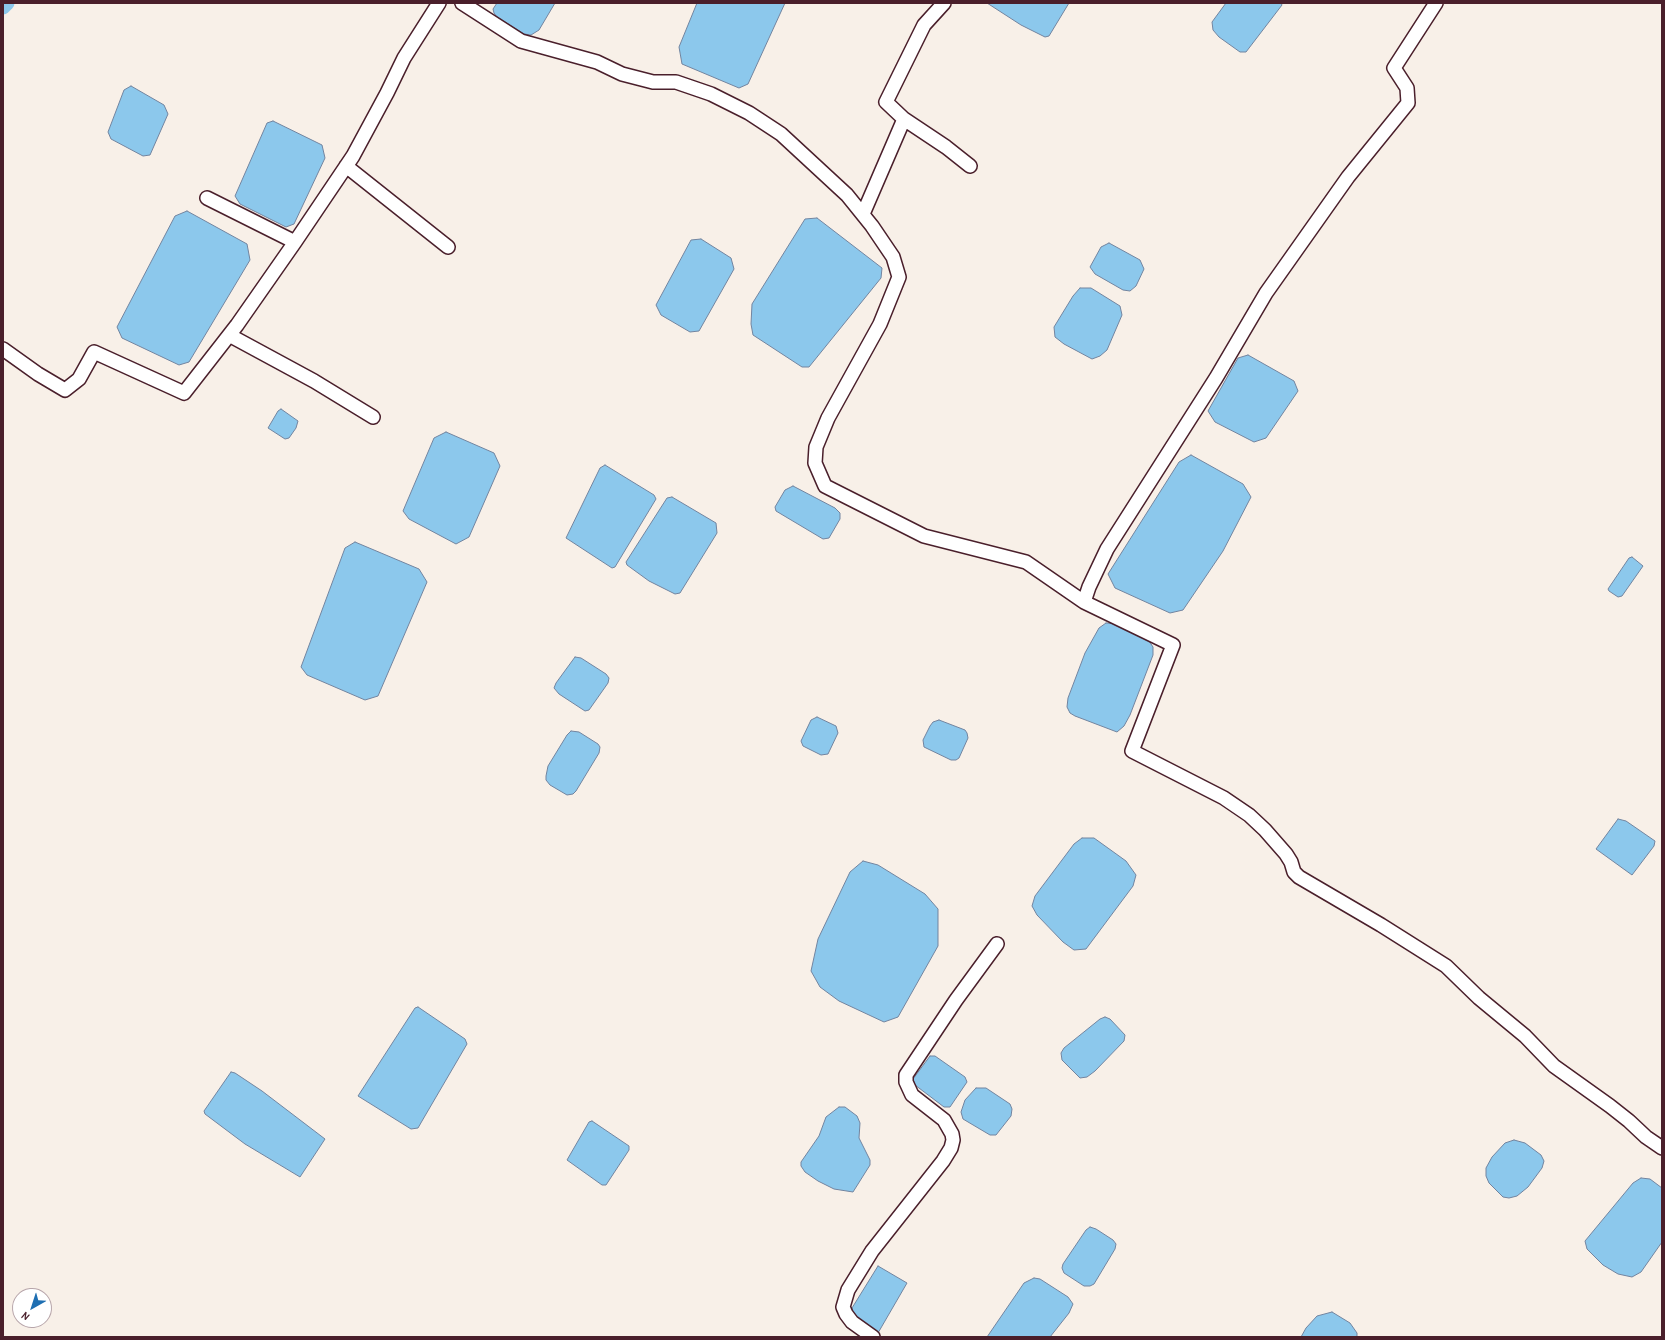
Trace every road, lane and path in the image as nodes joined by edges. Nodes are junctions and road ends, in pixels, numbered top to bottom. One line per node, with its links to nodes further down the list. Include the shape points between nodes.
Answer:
1 (440, 3): 7 (street, via 404,58)
2 (462, 3): 5 (street)
3 (944, 3): 6 (street, via 924,25 886,102)
4 (1436, 3): 16 (street, via 1394,68 1407,88 1408,103 1348,177 1266,293 1232,352 1107,549)
5 (480, 8): 10 (street, via 521,41 597,62 622,74 653,82 676,82 711,94 749,113 782,134 803,152)
6 (904, 119): 8 (street); 10 (street)
7 (346, 166): 11 (street); 12 (street)
8 (970, 166)
9 (207, 198): 11 (street)
10 (863, 214): 16 (street, via 893,257 899,277 880,324 828,418 816,448 815,463 825,486 924,536 1026,562)
11 (295, 242): 13 (street)
12 (448, 247)
13 (229, 335): 14 (street, via 184,393 94,352 79,379 66,390); 15 (street)
14 (3, 350)
15 (374, 417)
16 (1084, 602): 18 (street, via 1173,645 1132,751 1224,798 1250,815 1286,854 1299,877 1381,924 1446,966 1479,998 1525,1036 1554,1066 1610,1106 1646,1138)
17 (997, 944): 19 (street, via 906,1075 906,1082 912,1095 944,1120 953,1140 943,1161 872,1251 848,1290 843,1307 846,1314 852,1322)
18 (1662, 1148)
19 (873, 1337)

